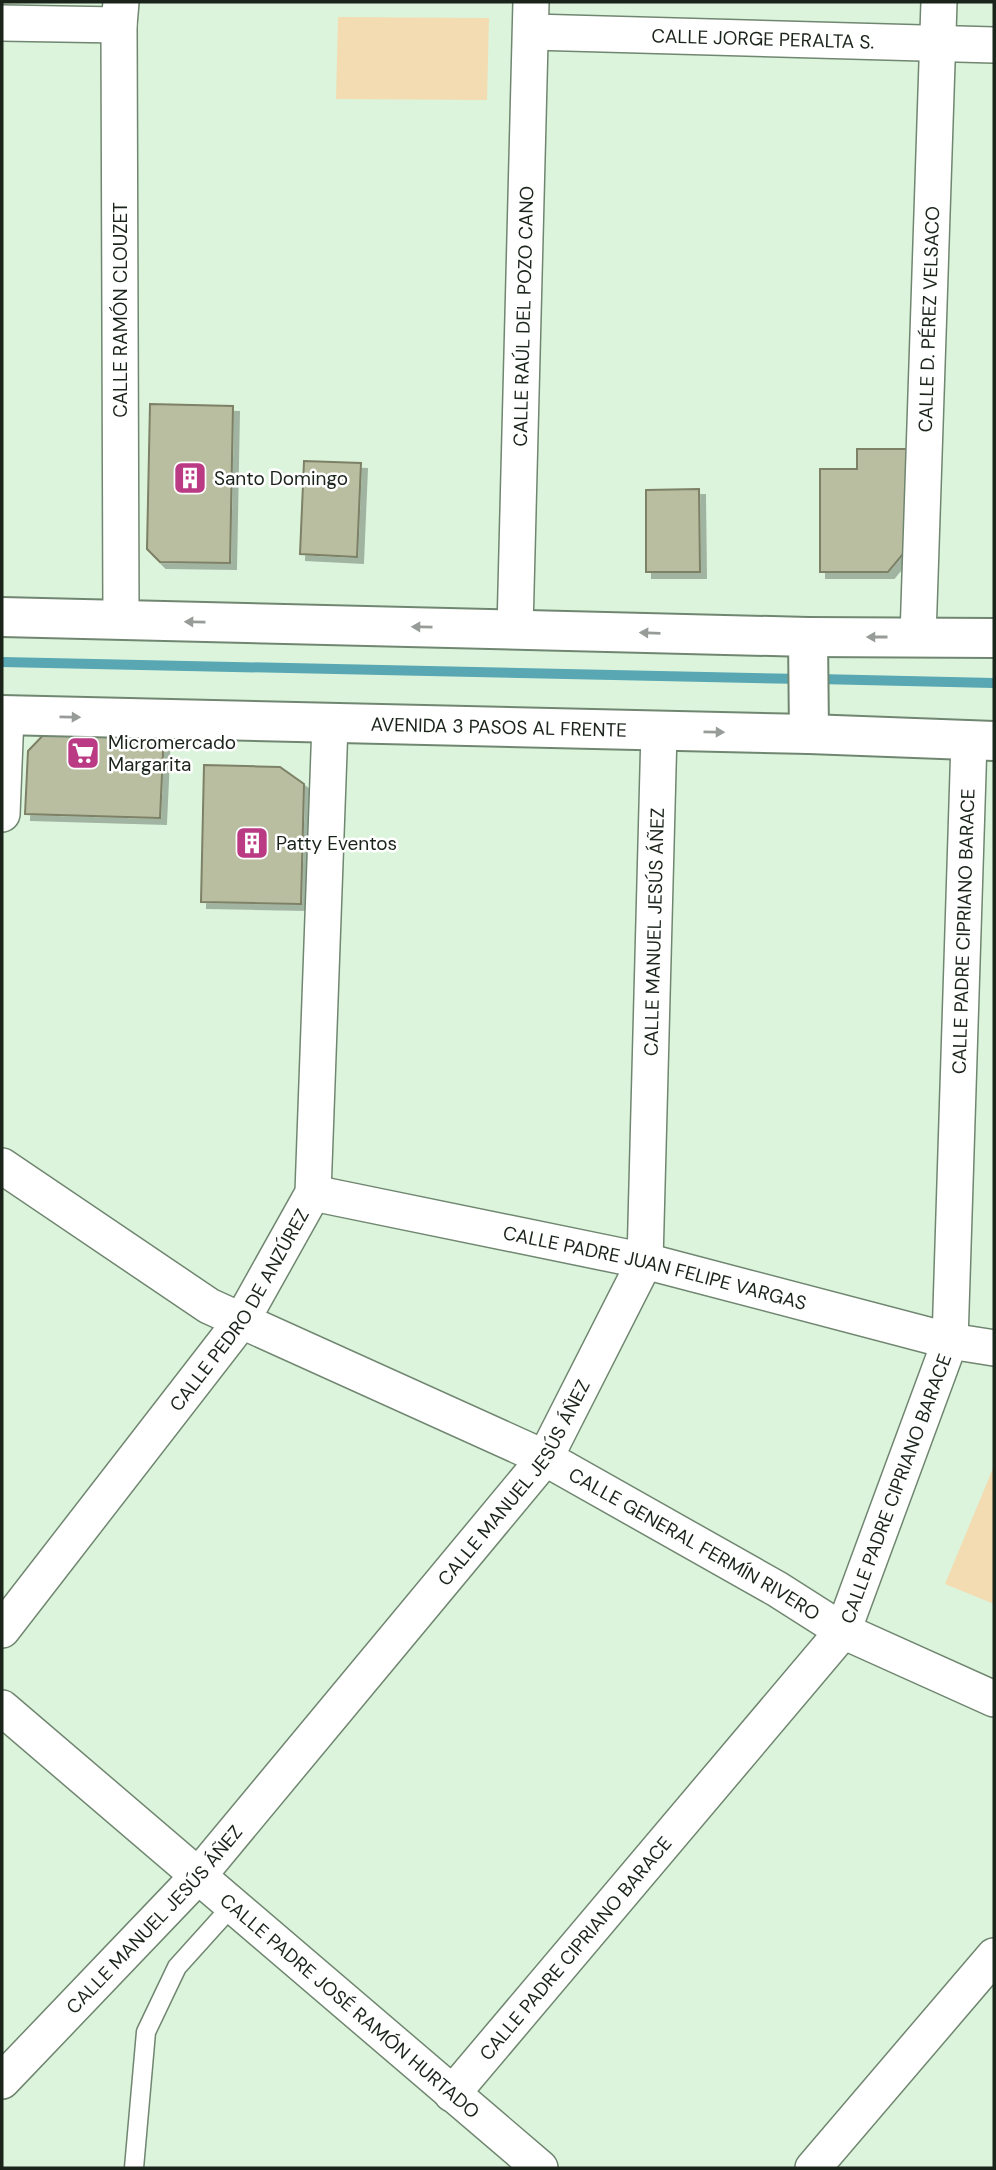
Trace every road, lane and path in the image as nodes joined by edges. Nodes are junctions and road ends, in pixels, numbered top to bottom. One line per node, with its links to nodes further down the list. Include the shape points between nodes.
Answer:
1 (939, 2): 5 (street, CALLE D. PÉREZ VELSACO)
2 (120, 13): 4 (street); 8 (street, CALLE RAMÓN CLOUZET)
3 (532, 17): 5 (street, CALLE JORGE PERALTA S.); 9 (street, CALLE RAÚL DEL POZO CANO)
4 (2, 23)
5 (938, 44): 6 (street, CALLE JORGE PERALTA S.); 10 (street, CALLE D. PÉREZ VELSACO)
6 (994, 45)
7 (2, 617): 8 (main road)
8 (121, 618): 9 (main road, one-way to 8)
9 (515, 629): 12 (main road, one-way to 9)
10 (918, 637): 11 (main road); 12 (main road, one-way to 12)
11 (994, 638)
12 (808, 648): 14 (main road)
13 (4, 715): 15 (main road, AVENIDA 3 PASOS AL FRENTE, one-way to 15); 18 (street)
14 (809, 720): 16 (main road, AVENIDA 3 PASOS AL FRENTE, one-way to 14); 17 (main road, AVENIDA 3 PASOS AL FRENTE)
15 (330, 724): 16 (main road, AVENIDA 3 PASOS AL FRENTE); 20 (street, CALLE PEDRO DE ANZÚREZ)
16 (659, 731): 21 (street, CALLE MANUEL JESÚS ÁÑEZ)
17 (981, 741): 23 (street, CALLE PADRE CIPRIANO BARACE)
18 (2, 814)
19 (2, 1166): 22 (street, CALLE GENERAL FERMÍN RIVERO, via 209,1306)
20 (313, 1193): 21 (street, CALLE PADRE JUAN FELIPE VARGAS); 22 (street, CALLE PEDRO DE ANZÚREZ)
21 (645, 1261): 23 (street, CALLE PADRE JUAN FELIPE VARGAS); 25 (street, CALLE MANUEL JESÚS ÁÑEZ)
22 (242, 1320): 25 (street, CALLE GENERAL FERMÍN RIVERO); 26 (street, CALLE PEDRO DE ANZÚREZ)
23 (950, 1341): 24 (street, CALLE PADRE JUAN FELIPE VARGAS); 27 (street, CALLE PADRE CIPRIANO BARACE)
24 (994, 1348)
25 (545, 1458): 27 (street, CALLE GENERAL FERMÍN RIVERO); 30 (street, CALLE MANUEL JESÚS ÁÑEZ)
26 (2, 1630)
27 (843, 1631): 28 (street, CALLE GENERAL FERMÍN RIVERO); 34 (street, CALLE PADRE CIPRIANO BARACE)
28 (994, 1699)
29 (2, 1708): 30 (street, CALLE PADRE JOSÉ RAMÓN HURTADO)
30 (198, 1876): 31 (street, CALLE PADRE JOSÉ RAMÓN HURTADO); 33 (street, CALLE MANUEL JESÚS ÁÑEZ)
31 (232, 1906): 34 (street, CALLE PADRE JOSÉ RAMÓN HURTADO); 36 (lane, via 177,1967 146,2032)
32 (994, 1956): 37 (street)
33 (2, 2081)
34 (452, 2094): 35 (street, CALLE PADRE JOSÉ RAMÓN HURTADO)
35 (517, 2161)
36 (134, 2168)
37 (813, 2168)

